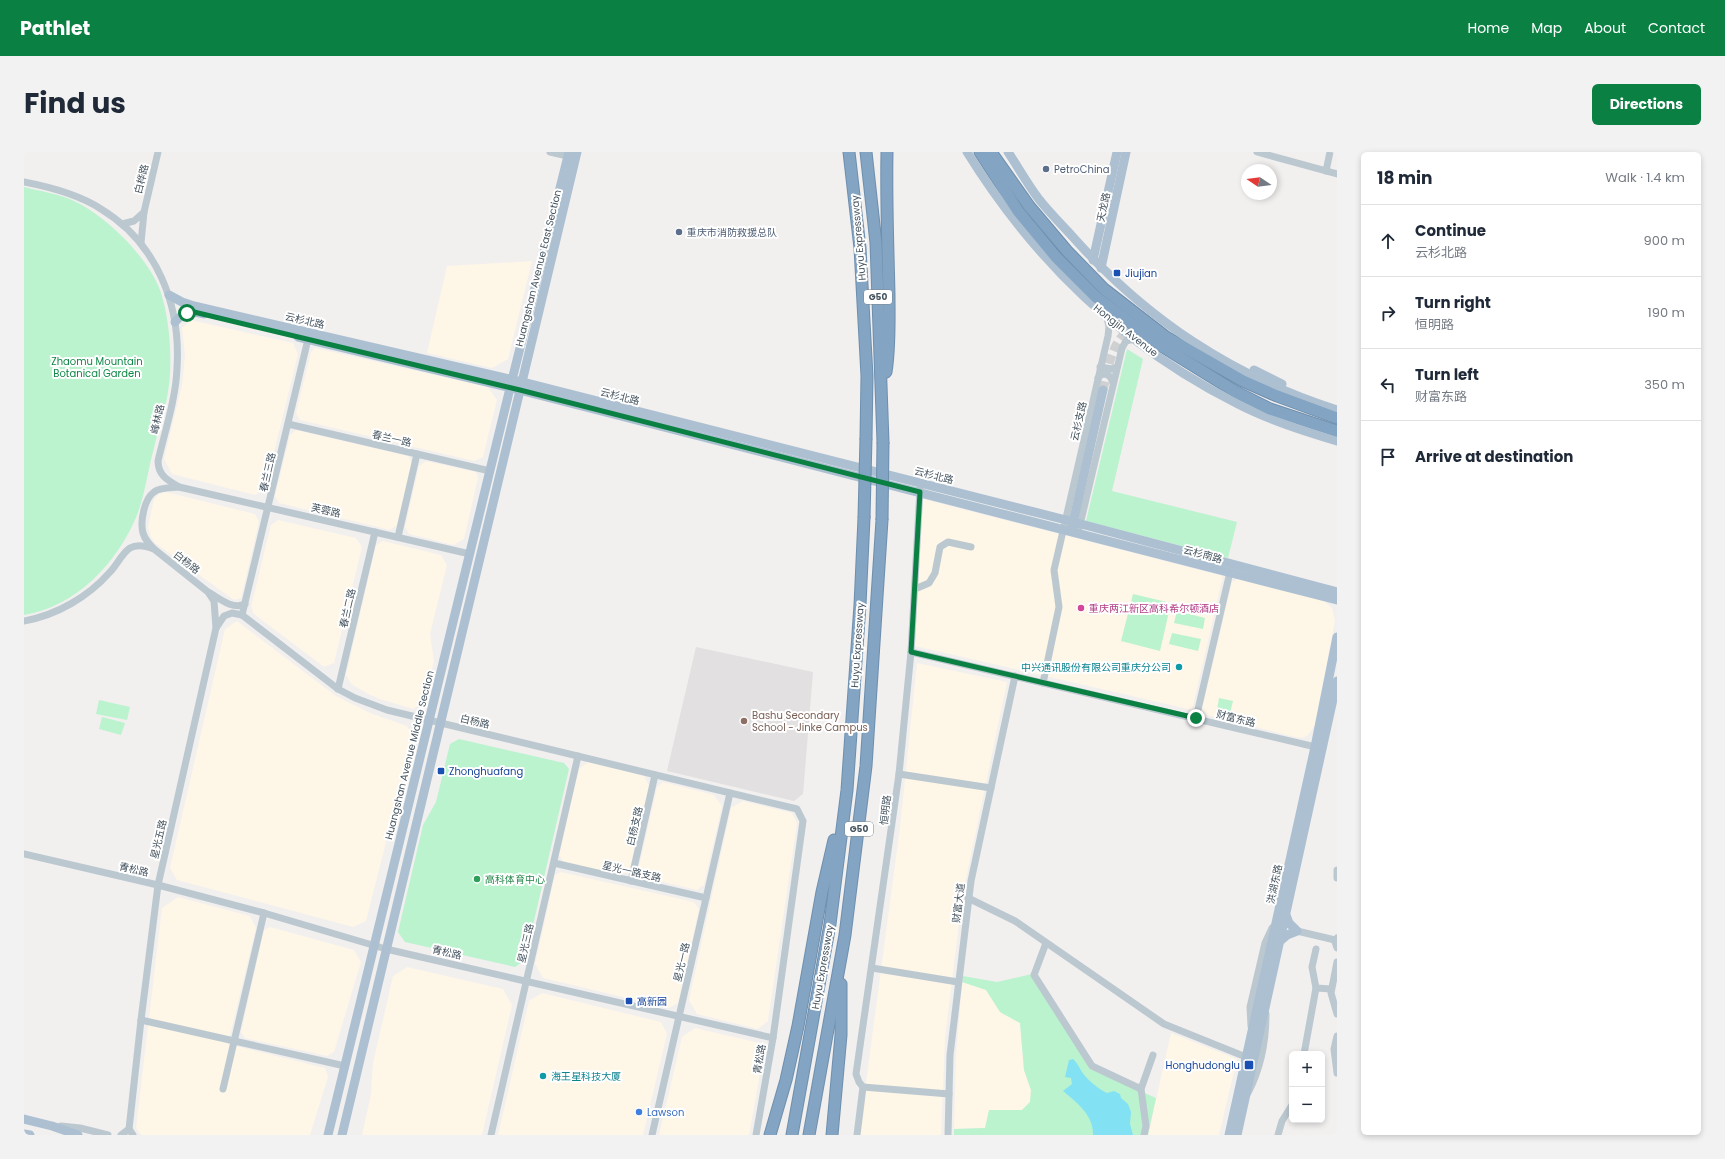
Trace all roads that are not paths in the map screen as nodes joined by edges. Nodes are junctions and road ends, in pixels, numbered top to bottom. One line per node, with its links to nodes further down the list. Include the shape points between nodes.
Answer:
1 (158, 152): 20 (street, 白桦路)
2 (550, 152): 15 (street)
3 (849, 152): 79 (highway, Huyu Expressway / G50, bridge, via 860,248 867,376 860,605)
4 (866, 152): 38 (highway, Huyu Expressway / G50, via 876,243)
5 (883, 152): 19 (highway)
6 (887, 152): 19 (highway)
7 (967, 152): 26 (main road, Hongjin Avenue, via 989,187 1029,239 1052,265)
8 (980, 152): 43 (highway, Hongjin Avenue, via 1018,211 1056,257 1096,297 1160,346 1236,392 1270,409)
9 (992, 152): 41 (highway, Hongjin Avenue, via 1029,206 1067,250 1104,289 1166,337 1243,381)
10 (1008, 152): 23 (main road, via 1038,199)
11 (1117, 152): 23 (main road, 天龙路)
12 (1126, 152): 24 (main road, 天龙路)
13 (1257, 152): 16 (street)
14 (1330, 152): 16 (street)
15 (572, 154): 34 (main road, Huangshan Avenue East Section); 36 (main road, Huangshan Avenue East Section)
16 (1326, 171): 17 (street)
17 (1337, 174)
18 (24, 182): 21 (street, 峰林路, via 77,197 101,209)
19 (886, 210): 38 (highway, via 889,357)
20 (144, 212): 21 (street, via 134,221); 22 (street, 白桦路)
21 (122, 224): 22 (street, 峰林路)
22 (141, 243): 25 (street, 峰林路, via 156,265)
23 (1093, 260): 24 (main road)
24 (1101, 268): 39 (main road, via 1172,329 1228,364 1268,384)
25 (169, 295): 27 (street, 峰林路); 28 (main road, 云杉北路, via 194,306)
26 (1107, 317): 30 (main road, Hongjin Avenue); 31 (street, 云杉支路, via 1109,327)
27 (175, 322): 28 (main road, 云杉北路, via 180,316 194,312); 47 (street, 峰林路, via 177,369 158,466 162,476)
28 (309, 336): 34 (main road, 云杉北路); 42 (street, 春兰三路)
29 (1192, 336): 39 (main road, via 1235,361 1312,396)
30 (1134, 339): 32 (street, via 1126,341); 44 (main road, Hongjin Avenue, via 1152,353 1239,405)
31 (1100, 367): 32 (street); 33 (street, 云杉支路)
32 (1117, 367): 35 (street)
33 (1098, 378): 35 (street, via 1102,374 1107,374); 50 (street, 云杉支路)
34 (511, 383): 36 (main road, 云杉北路); 46 (main road, Huangshan Avenue Middle Section)
35 (1113, 383): 50 (street)
36 (521, 386): 48 (main road, 云杉北路); 73 (main road)
37 (1103, 390): 50 (main road)
38 (882, 396): 99 (highway, Huyu Expressway / G50, bridge, via 882,520 866,766)
39 (1327, 407): 40 (main road)
40 (1337, 410)
41 (1337, 418)
42 (288, 424): 45 (street, 春兰一路); 49 (street, 春兰三路)
43 (1337, 431)
44 (1337, 441)
45 (417, 454): 46 (street, 春兰一路); 52 (street)
46 (490, 471): 55 (main road, Huangshan Avenue Middle Section)
47 (178, 487): 49 (street, 芙蓉路); 54 (street, via 158,490 148,499 142,529 145,538)
48 (921, 488): 50 (main road, 云杉北路); 57 (street, 恒明路)
49 (269, 507): 51 (street, 芙蓉路); 61 (street, 春兰三路)
50 (1072, 527): 56 (main road, 云杉南路); 58 (main road, 云杉南路); 69 (street, via 1054,570 1059,607)
51 (375, 532): 52 (street, 芙蓉路); 70 (street, 春兰二路)
52 (398, 537): 55 (street, 芙蓉路)
53 (971, 547): 57 (street, via 948,542 940,547 935,573 929,583)
54 (154, 549): 59 (street, 白杨路); 63 (street, via 144,546 132,547 88,593 63,608)
55 (470, 554): 72 (main road, Huangshan Avenue Middle Section)
56 (1230, 572): 60 (main road, 云杉南路); 71 (street)
57 (915, 589): 66 (street, 恒明路)
58 (1335, 589)
59 (208, 592): 61 (street, 白杨路, via 234,606); 64 (street, 白杨路, via 214,600)
60 (1337, 600)
61 (245, 604): 62 (street, 春兰三路)
62 (242, 615): 64 (street, via 224,616); 70 (street, 白杨路)
63 (24, 621)
64 (216, 628): 86 (street, 星光五路)
65 (1337, 637): 74 (main road, 洪湖东路)
66 (911, 652): 67 (street, 财富东路); 77 (street, 恒明路)
67 (1015, 676): 69 (street, 财富东路); 78 (street, 财富大道)
68 (1337, 681): 74 (main road, 洪湖东路)
69 (1042, 683): 71 (street, 财富东路)
70 (338, 689): 72 (street, 白杨路, via 374,706)
71 (1196, 718): 74 (street, 财富东路)
72 (429, 720): 73 (street, 白杨路); 95 (main road, Huangshan Avenue Middle Section)
73 (440, 723): 75 (street, 白杨路); 97 (main road)
74 (1319, 748): 90 (main road, 洪湖东路); 114 (main road, 洪湖东路)
75 (578, 756): 76 (street, 白杨路); 82 (street, 星光三路)
76 (655, 774): 80 (street, 白杨路); 85 (street, 白杨支路)
77 (899, 774): 78 (street); 101 (street, 恒明路)
78 (991, 788): 88 (street, 财富大道)
79 (847, 790): 135 (highway, via 822,892 786,1080); 136 (highway, Huyu Expressway / G50, via 830,924)
80 (730, 793): 87 (street, 星光一路); 110 (street, 白杨路, via 797,809 803,821)
81 (24, 854): 86 (street, 青松路)
82 (554, 863): 85 (street, 星光一路支路); 102 (street, 星光三路)
83 (1337, 870): 84 (street)
84 (1337, 878)
85 (631, 881): 87 (street, 星光一路支路)
86 (158, 885): 89 (street, 青松路); 108 (street, 星光五路)
87 (706, 898): 107 (street, 星光一路)
88 (968, 898): 94 (street, via 1015,921); 103 (street, 财富大道)
89 (264, 913): 95 (street, 青松路); 111 (street)
90 (1286, 915): 91 (main road); 93 (main road, 洪湖东路)
91 (1297, 931): 92 (street); 93 (main road)
92 (1336, 939): 96 (street)
93 (1280, 941): 143 (main road, 洪湖东路)
94 (1046, 943): 114 (street, via 1164,1024); 119 (street, via 1034,975 1092,1066)
95 (374, 945): 97 (street, 青松路); 115 (main road, Huangshan Avenue Middle Section)
96 (1337, 948)
97 (386, 949): 102 (street, 青松路); 131 (main road)
98 (1316, 949): 104 (street, via 1312,967)
99 (842, 955): 137 (highway, Huyu Expressway / G50); 138 (highway, via 841,1035)
100 (1337, 962): 105 (street)
101 (872, 968): 103 (street); 117 (street, 恒明路, via 856,1074)
102 (527, 981): 107 (street, 青松路); 132 (street, 星光三路)
103 (958, 982): 120 (street, 财富大道, via 950,1055)
104 (1316, 988): 105 (street); 112 (street)
105 (1331, 989): 106 (street, via 1331,998)
106 (1337, 1014)
107 (679, 1016): 110 (street, 青松路); 133 (street, 星光一路)
108 (141, 1020): 111 (street); 124 (street, 星光五路)
109 (1337, 1036): 116 (street, via 1334,1049)
110 (772, 1038): 134 (street, 青松路)
111 (235, 1040): 115 (street); 118 (street)
112 (1305, 1051)
113 (1152, 1055): 119 (street)
114 (1246, 1057): 142 (main road, 洪湖东路)
115 (345, 1066): 130 (main road, Huangshan Avenue Middle Section)
116 (1337, 1073)
117 (863, 1087): 120 (street); 139 (street, 恒明路)
118 (223, 1089)
119 (1141, 1089): 141 (street, via 1146,1126)
120 (949, 1094): 140 (street, 财富大道)
121 (1289, 1110): 144 (street)
122 (24, 1119): 123 (main road)
123 (52, 1126): 127 (main road); 128 (street, via 80,1128)
124 (131, 1132): 129 (street)
125 (24, 1134): 126 (main road)
126 (30, 1135)
127 (78, 1135)
128 (108, 1135)
129 (120, 1135)
130 (328, 1135)
131 (342, 1135)
132 (491, 1135)
133 (652, 1135)
134 (756, 1135)
135 (770, 1135)
136 (792, 1135)
137 (809, 1135)
138 (832, 1135)
139 (857, 1135)
140 (948, 1135)
141 (1144, 1135)
142 (1229, 1135)
143 (1237, 1135)
144 (1278, 1135)

